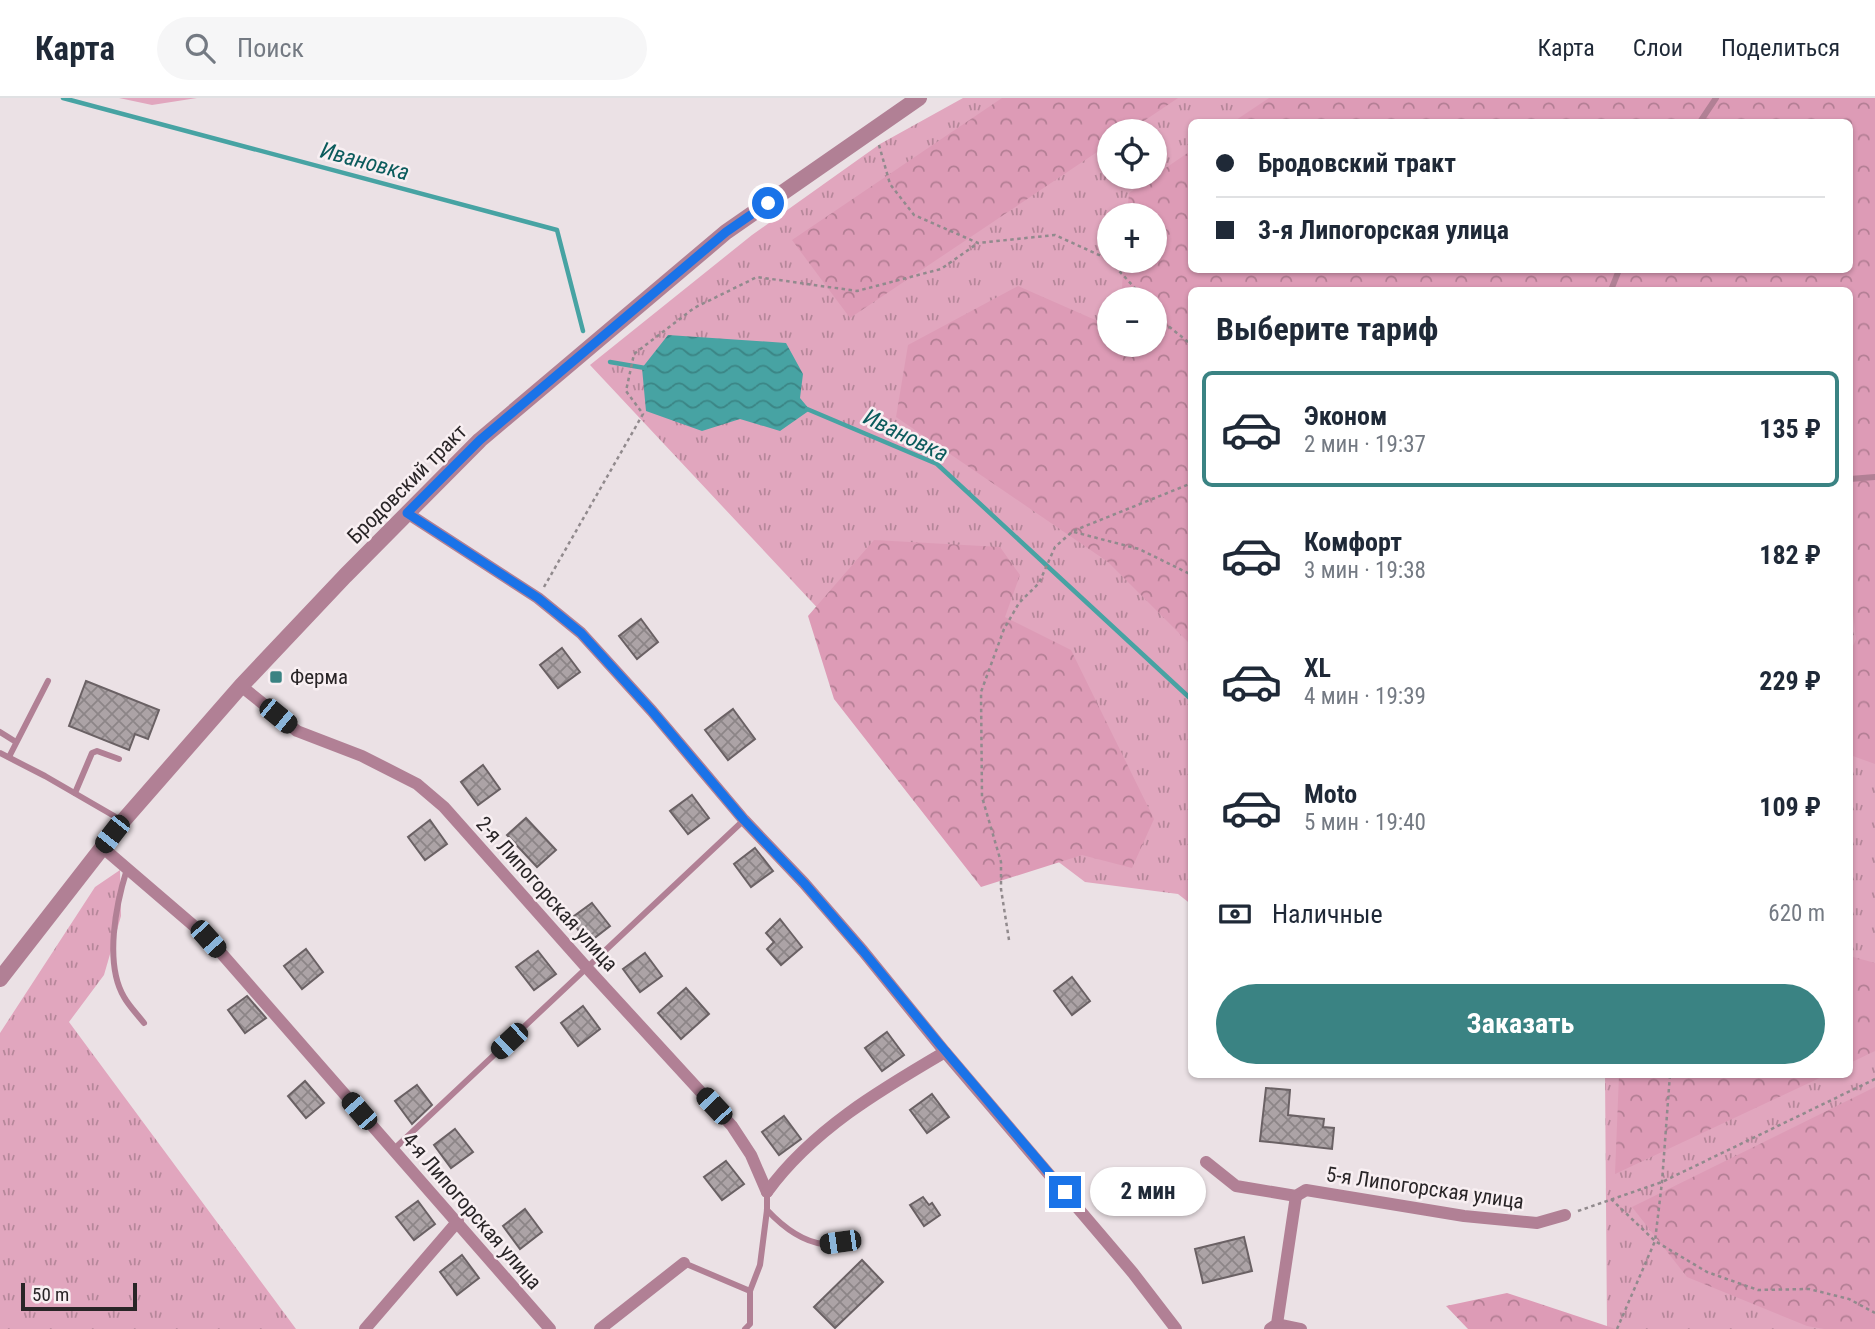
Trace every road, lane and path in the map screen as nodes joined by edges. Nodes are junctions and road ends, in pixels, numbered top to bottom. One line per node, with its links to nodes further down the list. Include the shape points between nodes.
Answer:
1 (919, 98): 4 (street, Бродовский тракт)
2 (1716, 98): 3 (lane)
3 (1702, 119)
4 (875, 129): 5 (path, via 890,184 914,215); 14 (street, Бродовский тракт, via 726,232 480,440)
5 (978, 243): 6 (path, via 1055,235); 17 (path, via 942,269 857,291 757,277 694,308 634,354 626,391 643,414)
6 (1097, 254)
7 (1122, 273): 8 (path)
8 (1134, 287)
9 (1167, 325): 10 (path)
10 (1188, 342)
11 (1875, 477): 12 (lane)
12 (1853, 479)
13 (1188, 484): 15 (path)
14 (407, 513): 17 (street); 19 (street, Бродовский тракт)
15 (1073, 531): 16 (path, via 1139,549); 30 (path, via 1055,547 1038,583 1004,629 981,692 982,797 1001,862)
16 (1188, 573)
17 (538, 598): 26 (street, via 581,633)
18 (48, 681): 21 (lane)
19 (241, 686): 27 (street, Бродовский тракт); 31 (street, 2-я Липогорская улица, via 297,731 417,783 444,807)
20 (0, 732): 21 (lane)
21 (16, 743): 23 (lane)
22 (0, 753): 23 (lane)
23 (9, 757): 25 (lane)
24 (119, 759): 25 (lane, via 92,753)
25 (75, 793): 27 (lane)
26 (744, 820): 31 (lane); 34 (street, via 863,951)
27 (123, 821): 28 (street, Бродовский тракт)
28 (102, 847): 29 (street, 4-я Липогорская улица); 32 (street, Бродовский тракт)
29 (127, 869): 33 (lane, via 117,899 113,954 123,996); 37 (street, 4-я Липогорская улица, via 208,939)
30 (1009, 940)
31 (587, 968): 37 (lane); 40 (street, 2-я Липогорская улица, via 732,1126 751,1154)
32 (0, 979)
33 (144, 1023)
34 (945, 1052): 40 (street, via 849,1112 809,1144); 56 (street)
35 (1670, 1078): 39 (path)
36 (1875, 1079): 39 (path)
37 (393, 1150): 45 (street, 4-я Липогорская улица)
38 (1206, 1162): 41 (street, 5-я Липогорская улица, via 1236,1186)
39 (1662, 1182): 42 (path); 47 (path)
40 (767, 1192): 43 (lane)
41 (1296, 1196): 44 (street, 5-я Липогорская улица, via 1306,1190 1537,1223); 51 (street)
42 (1611, 1199): 44 (path); 47 (path)
43 (767, 1210): 46 (lane, via 801,1237 825,1244); 49 (lane, via 760,1265)
44 (1565, 1215)
45 (458, 1222): 52 (street); 53 (street, 4-я Липогорская улица)
46 (856, 1240)
47 (1655, 1241): 50 (path, via 1707,1272 1758,1290 1809,1289 1849,1299); 58 (path)
48 (684, 1263): 49 (lane); 54 (street)
49 (750, 1291): 55 (lane, via 750,1324)
50 (1875, 1313)
51 (1273, 1326): 57 (street)
52 (365, 1329)
53 (550, 1329)
54 (600, 1329)
55 (745, 1329)
56 (1176, 1329)
57 (1301, 1329)
58 (1617, 1329)

